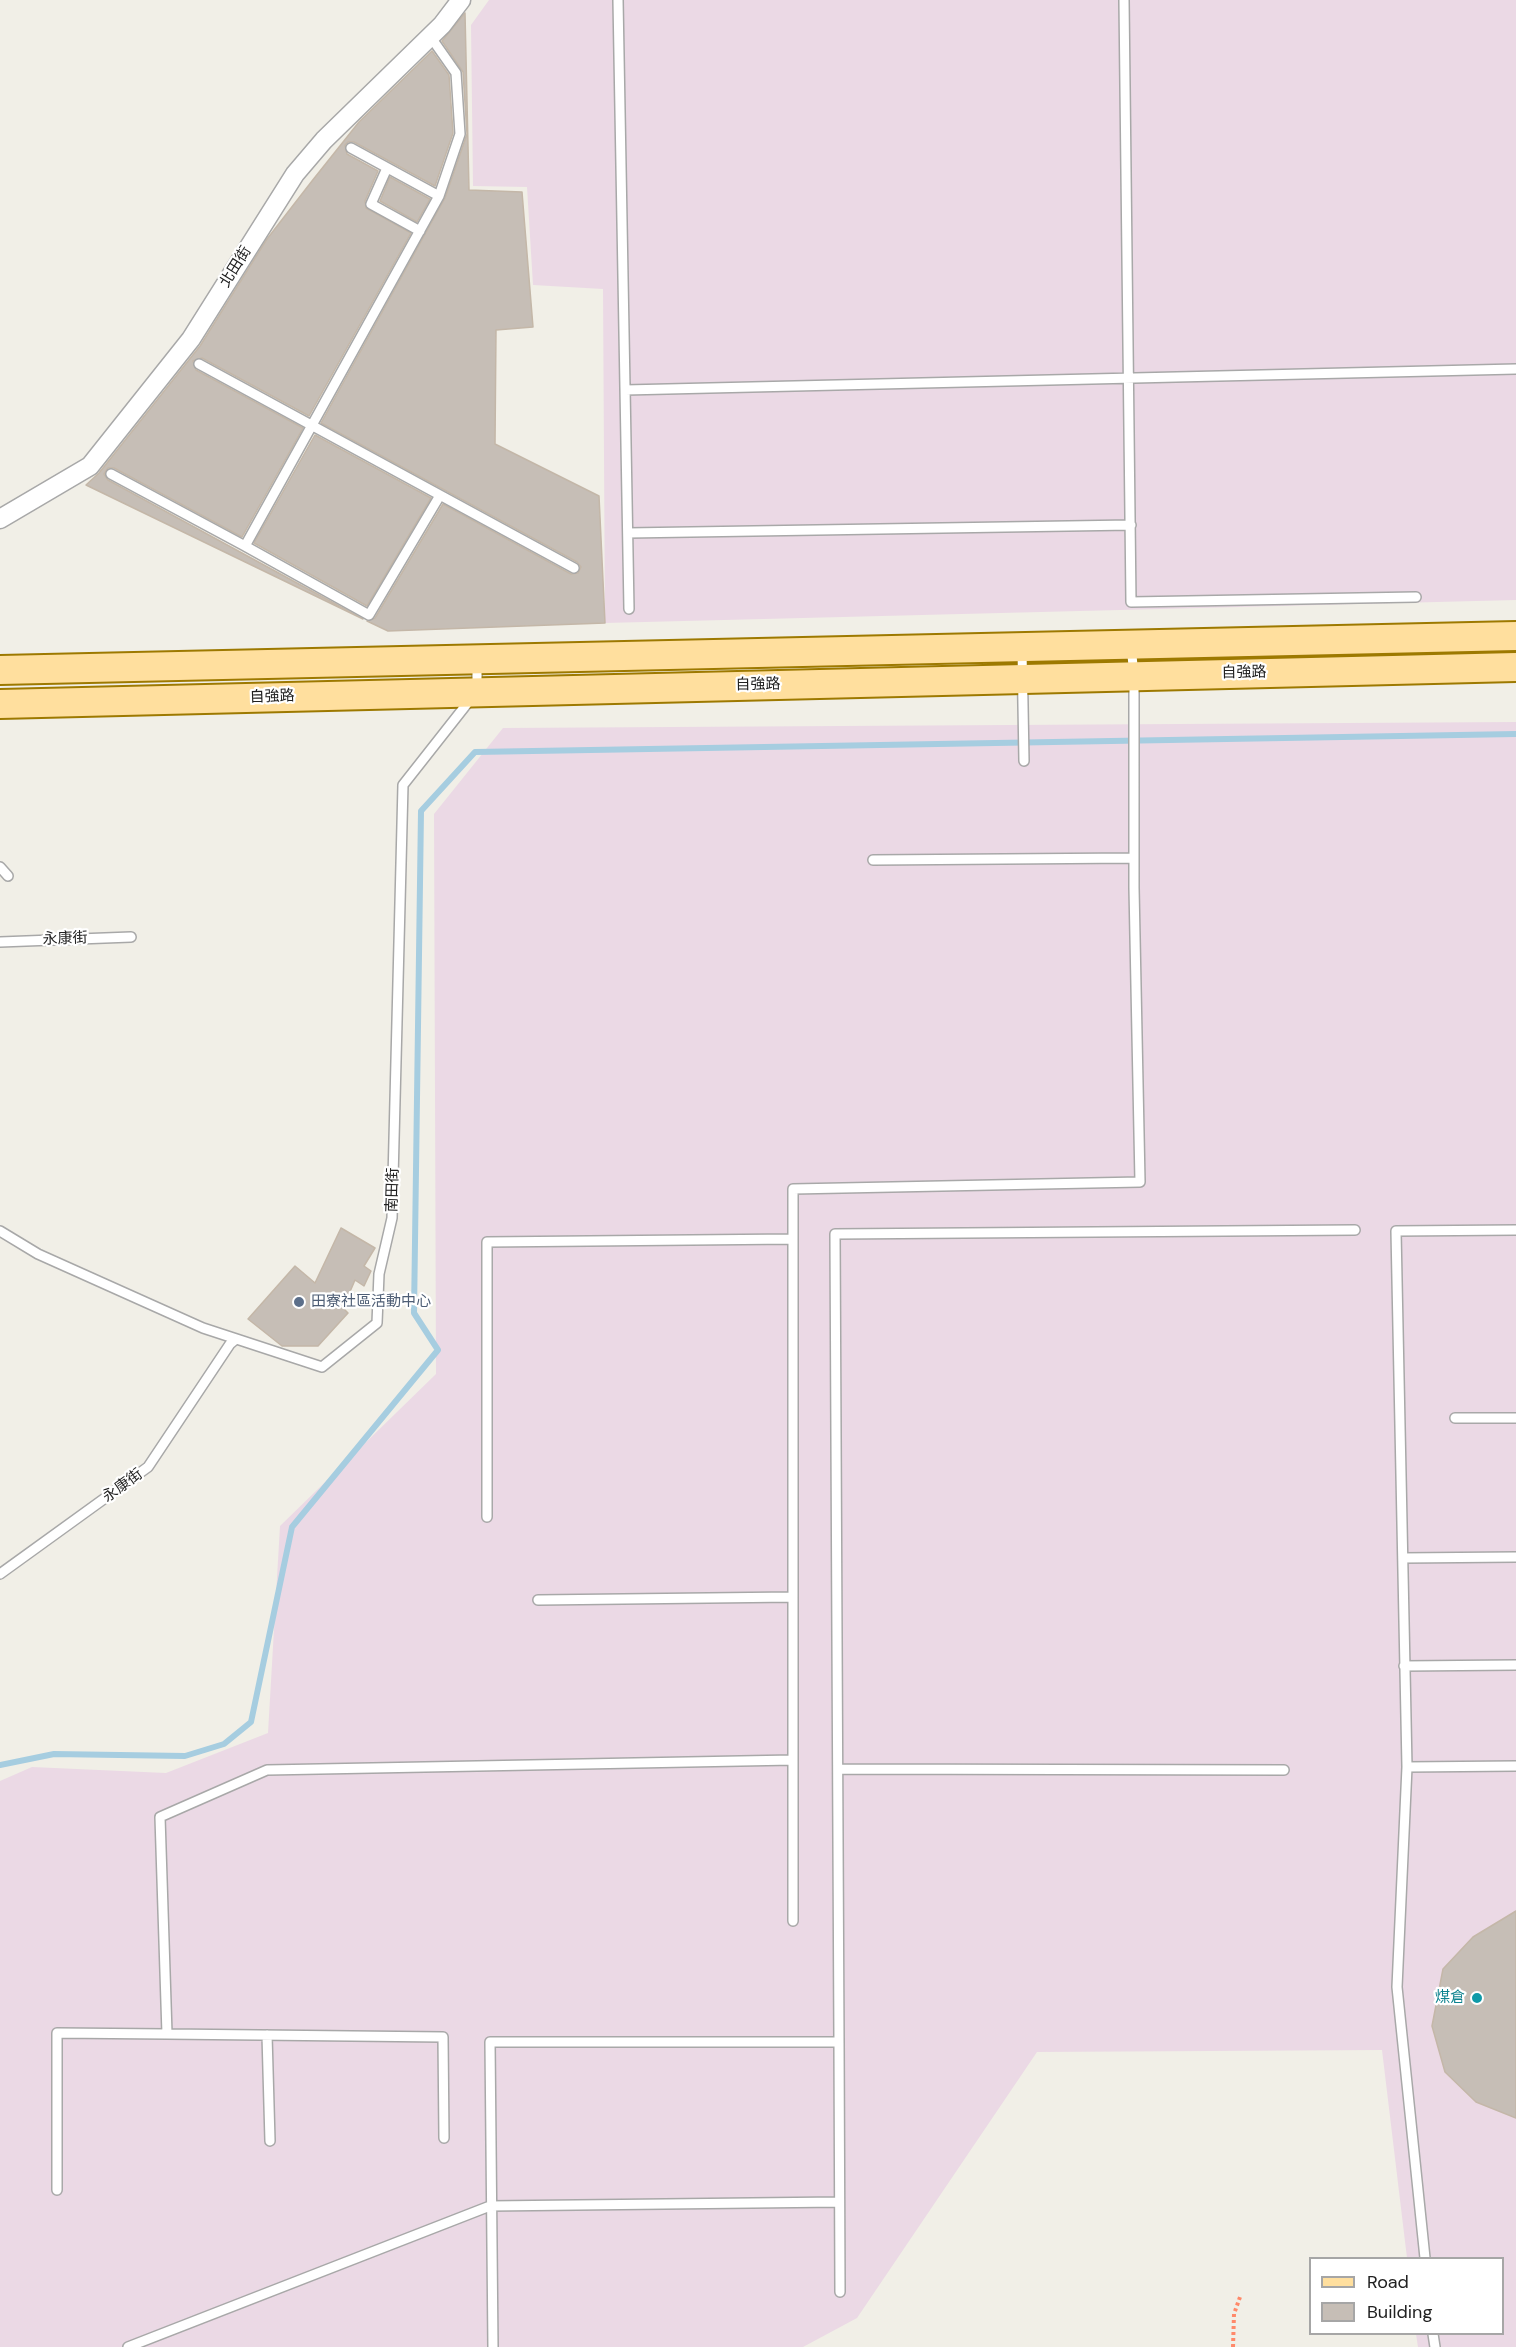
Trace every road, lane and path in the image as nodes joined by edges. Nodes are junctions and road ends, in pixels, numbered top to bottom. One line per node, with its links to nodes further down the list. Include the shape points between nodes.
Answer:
1 (461, 0): 4 (street, 北田街)
2 (618, 0): 12 (lane)
3 (1124, 0): 11 (lane)
4 (430, 36): 7 (lane, via 456,73 459,123); 16 (street, 北田街, via 324,140 295,174 191,339 90,466)
5 (351, 148): 6 (lane)
6 (387, 168): 7 (lane); 8 (lane, via 371,204)
7 (439, 196): 8 (lane)
8 (420, 231): 13 (lane)
9 (199, 364): 13 (lane)
10 (1516, 369): 11 (lane)
11 (1130, 379): 12 (lane); 17 (lane)
12 (625, 390): 18 (lane)
13 (312, 425): 15 (lane); 19 (lane)
14 (111, 474): 19 (lane)
15 (439, 497): 19 (lane, via 369,615); 20 (lane)
16 (0, 519)
17 (1131, 525): 18 (lane); 21 (lane, via 1131,602)
18 (628, 533): 22 (lane)
19 (245, 546)
20 (574, 568)
21 (1416, 597)
22 (629, 609)
23 (1516, 636): 24 (main road, 自強路)
24 (1131, 646): 25 (main road, 自強路); 29 (lane)
25 (1022, 649): 26 (main road, 自強路); 30 (lane)
26 (477, 661): 28 (main road, 自強路); 31 (lane)
27 (1516, 667): 29 (main road, 自強路)
28 (0, 670)
29 (1134, 675): 30 (main road, 自強路); 34 (lane)
30 (1024, 679): 31 (main road, 自強路); 33 (lane)
31 (477, 691): 32 (main road, 自強路); 44 (lane, 南田街, via 403,785 392,1218 379,1274 377,1323 322,1367)
32 (0, 704)
33 (1024, 761)
34 (1134, 858): 35 (lane); 43 (lane, via 1140,1182 793,1190)
35 (873, 860)
36 (0, 867): 37 (lane)
37 (8, 876)
38 (131, 937): 39 (lane, 永康街)
39 (0, 942)
40 (1355, 1230): 58 (lane, via 835,1234)
41 (1516, 1230): 49 (lane, via 1396,1231)
42 (0, 1231): 44 (lane, 南田街, via 38,1254)
43 (793, 1239): 47 (lane, via 487,1242); 51 (lane)
44 (236, 1339): 50 (lane, 永康街, via 148,1467)
45 (1455, 1418): 46 (lane)
46 (1516, 1418)
47 (487, 1517)
48 (1516, 1557): 49 (lane)
49 (1402, 1558): 54 (lane)
50 (0, 1574)
51 (793, 1597): 52 (lane); 55 (lane)
52 (538, 1600)
53 (1516, 1665): 54 (lane)
54 (1404, 1666): 57 (lane)
55 (793, 1760): 60 (lane); 61 (lane, via 267,1770 160,1817)
56 (1516, 1766): 57 (lane)
57 (1407, 1767): 69 (lane, via 1397,1987)
58 (838, 1768): 59 (lane); 63 (lane)
59 (1284, 1770)
60 (794, 1921)
61 (167, 2034): 62 (lane); 66 (lane, via 57,2033)
62 (267, 2035): 64 (lane, via 442,2037); 65 (lane)
63 (839, 2042): 67 (lane); 68 (lane, via 490,2042)
64 (444, 2138)
65 (270, 2141)
66 (57, 2190)
67 (838, 2202): 68 (lane); 70 (lane)
68 (490, 2206): 72 (lane); 73 (lane)
69 (1425, 2257)
70 (840, 2292)
71 (1239, 2297): 74 (path)
72 (128, 2347)
73 (493, 2347)
74 (1233, 2347)

